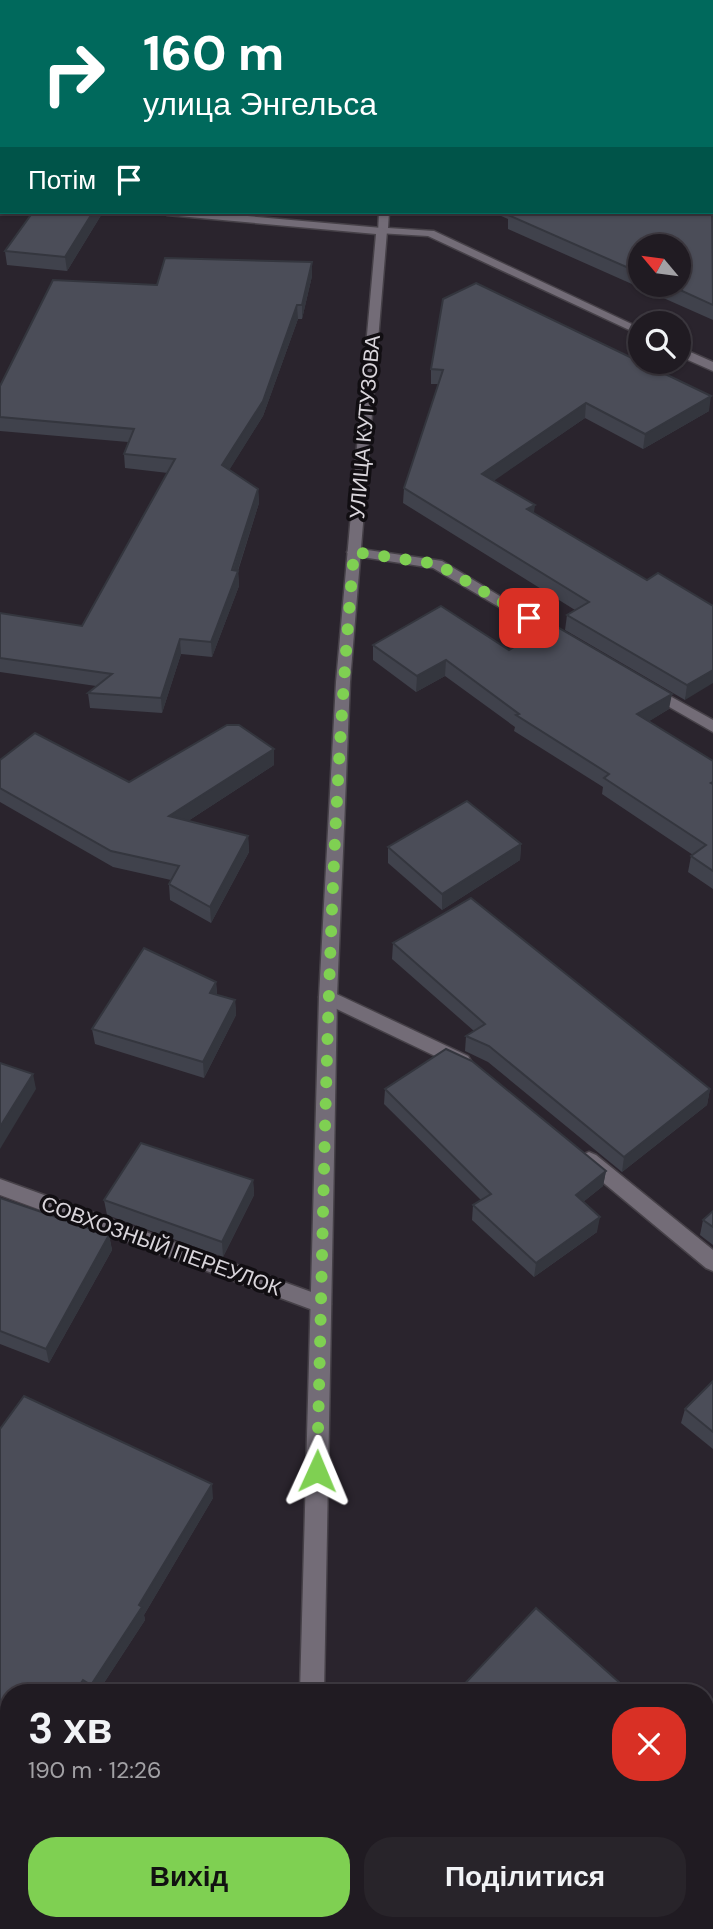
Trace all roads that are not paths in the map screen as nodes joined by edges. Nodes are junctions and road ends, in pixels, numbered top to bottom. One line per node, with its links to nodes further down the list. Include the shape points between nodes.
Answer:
1 (190, 214): 3 (main road)
2 (384, 214): 3 (main road, УЛИЦА КУТУЗОВА)
3 (382, 231): 4 (main road, via 430,233); 7 (main road, УЛИЦА КУТУЗОВА)
4 (628, 326)
5 (691, 357): 6 (main road)
6 (713, 367)
7 (354, 552): 8 (main road, via 437,564); 11 (main road, УЛИЦА КУТУЗОВА, via 342,682)
8 (581, 649)
9 (641, 684): 10 (main road)
10 (713, 727)
11 (328, 997): 12 (main road); 16 (main road, УЛИЦА КУТУЗОВА)
12 (479, 1069)
13 (575, 1148): 15 (main road)
14 (0, 1188): 16 (main road, СОВХОЗНЫЙ ПЕРЕУЛОК)
15 (713, 1262)
16 (321, 1304): 17 (main road, УЛИЦА КУТУЗОВА)
17 (312, 1684)

